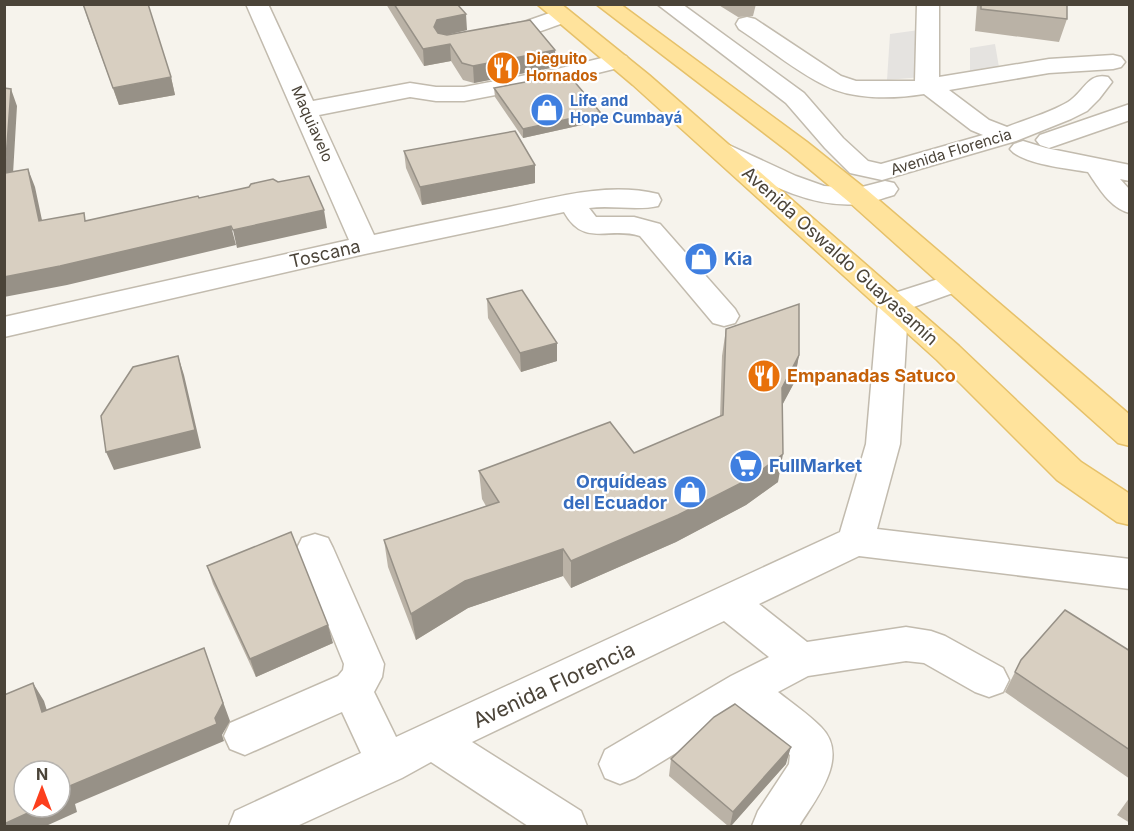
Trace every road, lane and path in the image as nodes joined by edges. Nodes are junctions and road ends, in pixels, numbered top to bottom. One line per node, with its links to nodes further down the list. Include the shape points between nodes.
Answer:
1 (257, 4): 12 (street, Maquiavelo)
2 (606, 4): 18 (main road)
3 (667, 4): 14 (street, Avenida Florencia, via 795,98 859,167 882,172)
4 (928, 4): 10 (street)
5 (554, 10): 7 (street, via 529,28); 8 (main road, Avenida Oswaldo Guayasamín)
6 (747, 24): 10 (street, via 833,81 877,90)
7 (471, 39)
8 (618, 61): 12 (street, via 464,94 410,90); 15 (main road, Avenida Oswaldo Guayasamín)
9 (1114, 68): 10 (street, via 1048,66); 11 (street, via 1118,93); 14 (street, Avenida Florencia, via 1078,106)
10 (927, 86): 14 (street, via 980,125)
11 (1130, 97)
12 (305, 110): 22 (street, Maquiavelo)
13 (1130, 111): 14 (street, Avenida Florencia)
14 (1015, 143): 16 (street, via 1041,155); 18 (street, Avenida Florencia)
15 (720, 149): 18 (street, Avenida Florencia, via 792,184 824,194); 24 (main road, Avenida Oswaldo Guayasamín)
16 (1097, 167): 17 (street); 21 (street)
17 (1130, 172)
18 (858, 196): 23 (main road)
19 (648, 200): 20 (street, Toscana, via 609,197)
20 (572, 202): 22 (street, Toscana); 25 (street, via 583,221 592,225 634,225 650,230)
21 (1130, 205)
22 (365, 244): 26 (street, Toscana)
23 (957, 282): 24 (street); 27 (main road)
24 (893, 304): 28 (main road, Avenida Oswaldo Guayasamín, via 1070,471); 29 (street, via 883,444)
25 (724, 316)
26 (4, 327)
27 (1130, 434)
28 (1130, 512)
29 (856, 541): 31 (street); 32 (street, Avenida Florencia)
30 (315, 548): 35 (street, via 364,664 362,677)
31 (1130, 574)
32 (728, 602): 33 (street); 38 (street, Avenida Florencia)
33 (801, 660): 34 (street, via 906,644 931,648); 36 (street)
34 (989, 680)
35 (352, 688): 37 (street); 39 (street)
36 (745, 689): 40 (street); 43 (street, via 808,742 811,755 810,769)
37 (245, 736)
38 (435, 741): 39 (street, Avenida Florencia); 42 (street)
39 (387, 764): 41 (street, Avenida Florencia)
40 (620, 764)
41 (251, 826)
42 (566, 826)
43 (774, 826)

